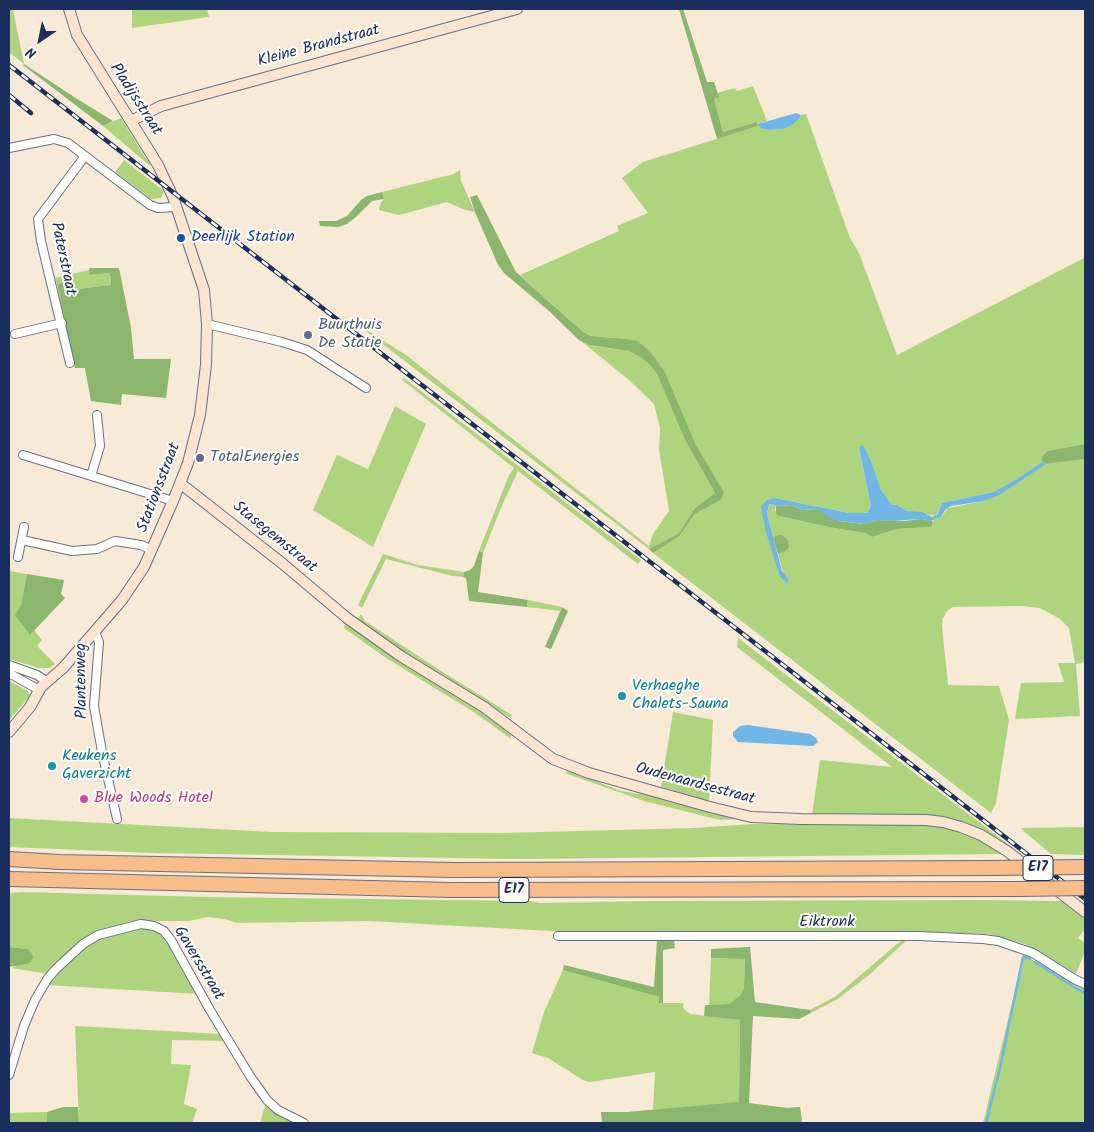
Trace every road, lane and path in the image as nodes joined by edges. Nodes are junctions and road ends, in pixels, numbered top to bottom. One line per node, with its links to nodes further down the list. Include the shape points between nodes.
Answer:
1 (69, 9): 3 (street, Pladijsstraat, via 77,35)
2 (517, 9): 3 (street, Kleine Brandstraat, via 162,106)
3 (131, 121): 6 (street, Pladijsstraat, via 158,165)
4 (9, 148): 5 (street, via 54,139 68,143)
5 (85, 156): 6 (street, via 150,205); 7 (street, Paterstraat, via 38,219)
6 (176, 207): 8 (street, Stationsstraat, via 204,290)
7 (62, 323): 9 (street); 10 (street, Paterstraat)
8 (207, 324): 11 (street, via 307,350); 15 (street, Stationsstraat, via 200,415)
9 (15, 334)
10 (70, 363)
11 (366, 388)
12 (97, 415): 14 (street, via 100,446)
13 (23, 455): 14 (street)
14 (92, 476): 16 (street)
15 (180, 483): 16 (street, Stationsstraat); 21 (street, Stasegemstraat)
16 (173, 501): 19 (street, Stationsstraat)
17 (24, 526): 18 (street)
18 (22, 540): 19 (street, via 72,551 97,549 115,541); 20 (street)
19 (152, 550): 22 (street, Stationsstraat, via 129,591)
20 (18, 558)
21 (347, 618): 33 (street, Oudenaardsestraat, via 402,657 484,706 553,759 569,766 751,817 926,820 962,827 1006,851)
22 (95, 632): 25 (street, Stationsstraat, via 64,668); 28 (street, Plantenweg, via 99,642 94,706)
23 (9, 665): 25 (street)
24 (9, 673): 26 (street)
25 (46, 681): 26 (street, Stationsstraat)
26 (39, 690): 27 (street, Stationsstraat, via 30,707)
27 (9, 732)
28 (117, 819)
29 (9, 859): 30 (highway, E17, bridge, via 453,870)
30 (1085, 867)
31 (9, 879): 32 (highway, E17, bridge, via 451,890)
32 (1085, 888)
33 (1085, 912)
34 (558, 936): 35 (street, Eiktronk, via 983,938 1034,953)
35 (1085, 984)
36 (9, 1076): 37 (street, Gaversstraat, via 35,1000 56,969 98,935 141,924 154,926 171,940 210,1010 267,1100 278,1110)
37 (304, 1123)

